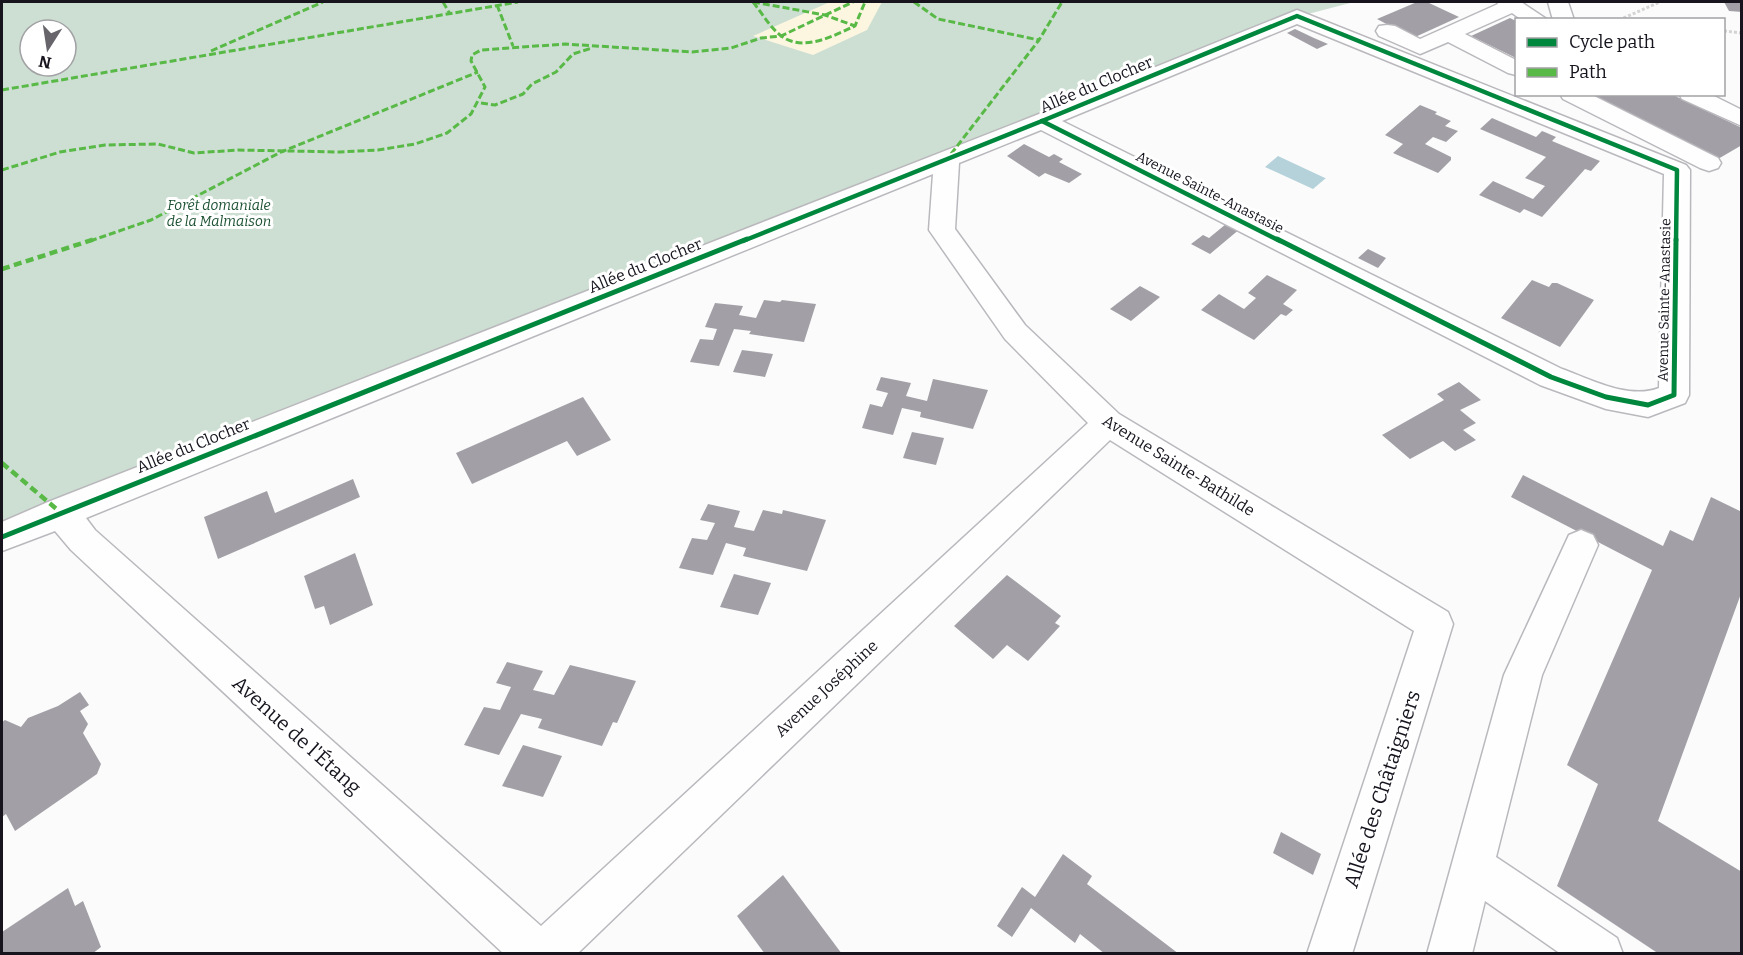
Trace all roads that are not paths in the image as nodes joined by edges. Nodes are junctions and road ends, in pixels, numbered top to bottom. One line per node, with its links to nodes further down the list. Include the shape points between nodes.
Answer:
1 (1558, 2): 5 (street)
2 (1510, 4): 4 (street); 7 (street)
3 (1297, 16): 12 (street, Allée du Clocher); 12 (street, Avenue Sainte-Anastasie, via 1677,170 1674,395 1648,405 1606,397 1551,377)
4 (1534, 18)
5 (1563, 18)
6 (1368, 21): 7 (street, via 1420,47)
7 (1448, 34): 8 (street)
8 (1515, 68)
9 (1574, 96): 14 (street)
10 (1694, 96): 11 (street)
11 (1742, 119)
12 (1042, 121): 13 (street, Allée du Clocher)
13 (947, 159): 15 (street, Avenue Sainte-Bathilde, via 942,231 1015,332); 16 (street, Allée du Clocher)
14 (1709, 163)
15 (1108, 423): 19 (street, Avenue Sainte-Bathilde); 22 (street, Avenue Joséphine)
16 (60, 512): 17 (street, Allée du Clocher); 21 (street, Avenue de l'Étang, via 83,540)
17 (2, 537)
18 (1581, 545): 20 (street, via 1523,675)
19 (1435, 624): 23 (street, Allée des Châtaigniers)
20 (1471, 866): 24 (street); 25 (street)
21 (538, 954)
22 (544, 954)
23 (1329, 954)
24 (1449, 954)
25 (1601, 954)

